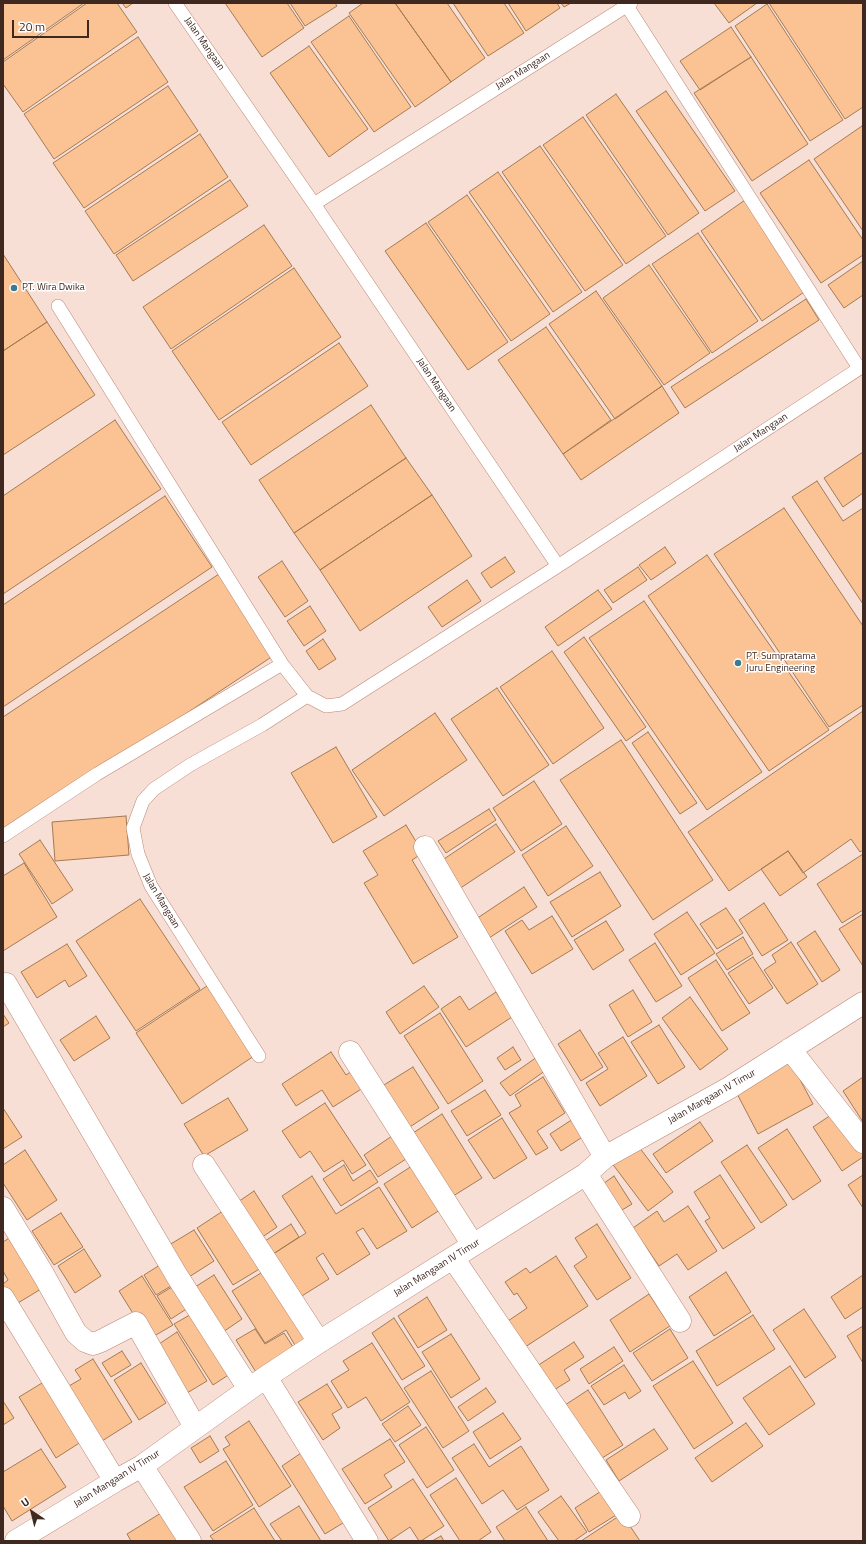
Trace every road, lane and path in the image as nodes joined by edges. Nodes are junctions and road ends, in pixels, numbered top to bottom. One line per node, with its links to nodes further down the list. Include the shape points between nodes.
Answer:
1 (175, 3): 3 (lane, Jalan Mangaan)
2 (629, 4): 3 (lane, Jalan Mangaan); 5 (lane)
3 (314, 204): 6 (lane, Jalan Mangaan)
4 (58, 306): 7 (lane, Jalan Mangaan)
5 (861, 367): 6 (lane, Jalan Mangaan)
6 (558, 566): 8 (lane, Jalan Mangaan, via 342,704 326,706)
7 (282, 664): 8 (lane, Jalan Mangaan); 9 (lane, via 98,774)
8 (307, 696): 15 (lane, Jalan Mangaan, via 262,725 190,764 154,789 142,801 133,828 138,854 150,886)
9 (3, 836)
10 (425, 847): 17 (street)
11 (6, 984): 26 (street, via 177,1276)
12 (863, 1003): 13 (street, Jalan Mangaan IV Timur)
13 (790, 1049): 16 (street); 17 (street, Jalan Mangaan IV Timur, via 729,1088)
14 (350, 1052): 21 (street)
15 (259, 1056)
16 (863, 1142)
17 (605, 1157): 19 (street, Jalan Mangaan IV Timur)
18 (204, 1165): 25 (street)
19 (586, 1174): 21 (street, Jalan Mangaan IV Timur); 24 (street)
20 (3, 1208): 27 (street, via 76,1333 93,1344 136,1323)
21 (473, 1245): 22 (street, Jalan Mangaan IV Timur)
22 (453, 1258): 25 (street, Jalan Mangaan IV Timur); 30 (street)
23 (3, 1298): 29 (street)
24 (680, 1321)
25 (319, 1342): 26 (street, Jalan Mangaan IV Timur)
26 (258, 1383): 27 (street, Jalan Mangaan IV Timur); 35 (street)
27 (195, 1427): 28 (street, Jalan Mangaan IV Timur)
28 (142, 1466): 29 (street, Jalan Mangaan IV Timur); 34 (street)
29 (115, 1481): 33 (street, Jalan Mangaan IV Timur)
30 (629, 1516)
31 (3, 1532): 32 (street)
32 (8, 1541)
33 (16, 1541)
34 (190, 1541)
35 (367, 1541)

